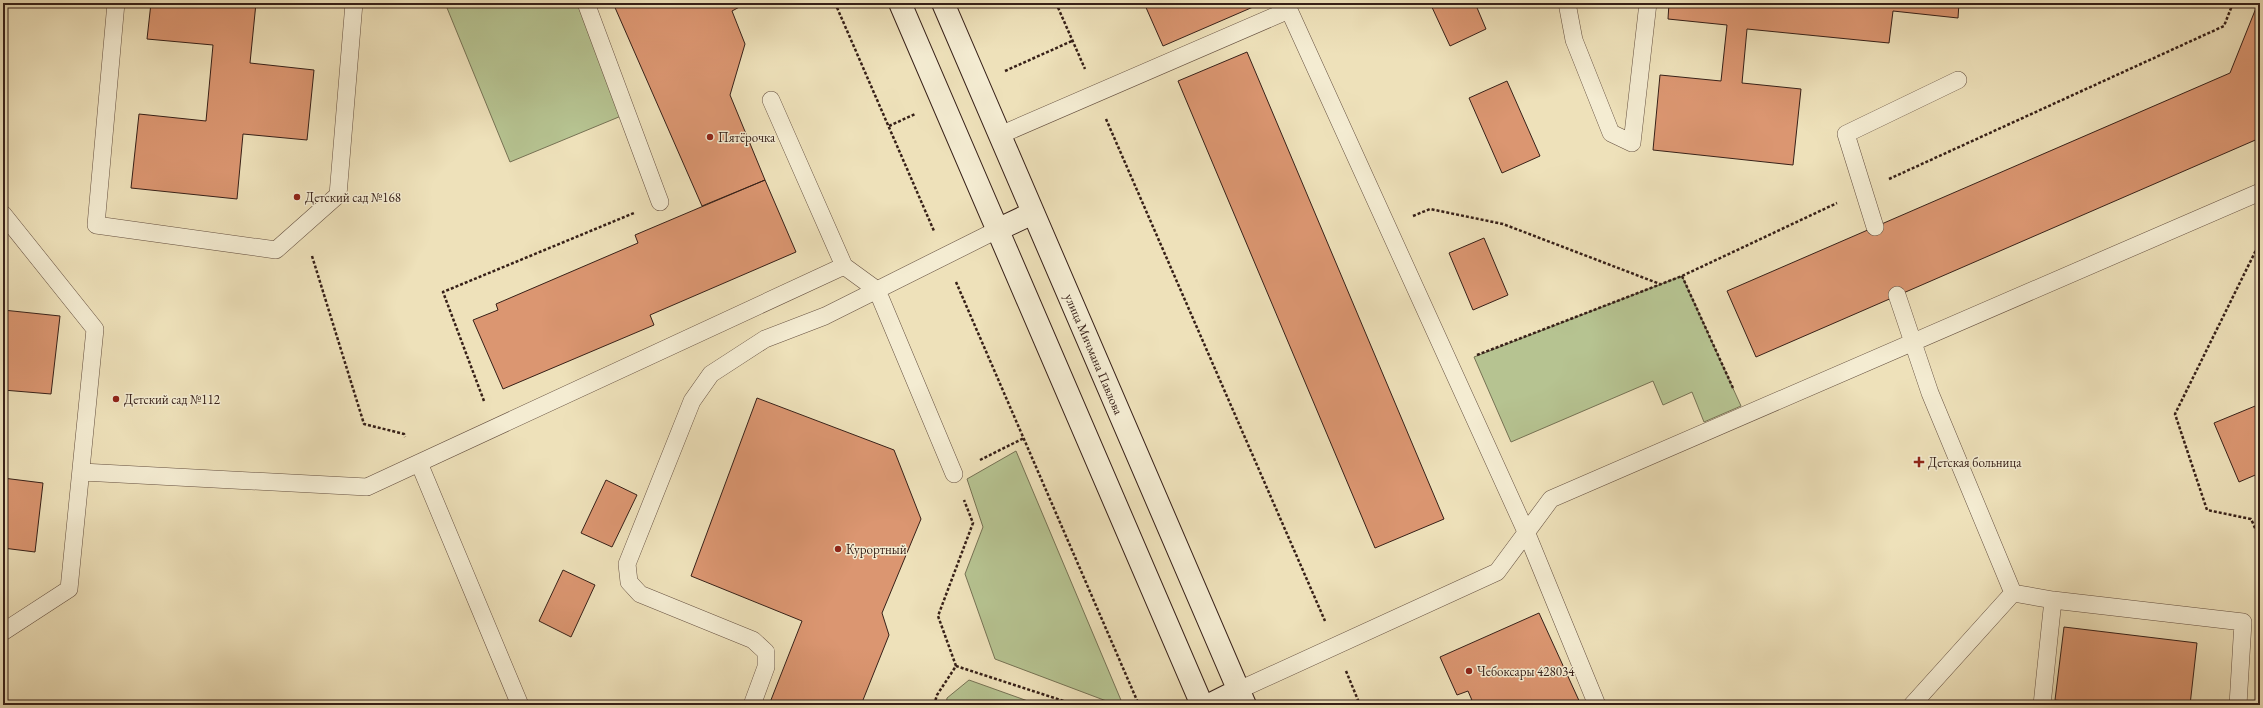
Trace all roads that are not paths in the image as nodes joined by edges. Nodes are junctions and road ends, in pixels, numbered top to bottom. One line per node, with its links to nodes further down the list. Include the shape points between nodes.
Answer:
1 (116, 3): 2 (lane, via 96,225 276,250 338,195)
2 (354, 3)
3 (586, 3): 12 (lane)
4 (900, 3): 16 (main road)
5 (943, 3): 10 (main road, улица Мичмана Павлова)
6 (1567, 3): 7 (lane, via 1574,40 1611,133 1632,143)
7 (1648, 3)
8 (1958, 80): 15 (lane, via 1846,134)
9 (771, 100): 17 (lane)
10 (1000, 135): 13 (main road, улица Мичмана Павлова); 24 (lane, via 1289,10)
11 (2260, 192): 20 (lane)
12 (660, 202)
13 (1034, 213): 16 (main road); 28 (main road, улица Мичмана Павлова)
14 (3, 214): 22 (lane, via 95,329)
15 (1875, 227)
16 (998, 230): 18 (lane); 31 (main road)
17 (844, 266): 18 (lane); 21 (lane)
18 (877, 290): 23 (lane); 30 (lane, via 825,316 765,339 711,374 692,401 627,564 629,582 640,594 753,640 766,652 766,667)
19 (1896, 296): 20 (lane)
20 (1911, 343): 24 (lane, via 1551,499); 25 (lane)
21 (419, 464): 22 (lane, via 367,487); 29 (lane)
22 (82, 472): 27 (lane, via 69,589)
23 (954, 474)
24 (1527, 534): 28 (lane, via 1497,572); 33 (lane)
25 (2013, 592): 26 (lane); 34 (lane)
26 (2053, 600): 35 (lane); 36 (lane, via 2243,622)
27 (3, 632)
28 (1242, 698): 32 (main road)
29 (520, 705)
30 (752, 705)
31 (1202, 705)
32 (1209, 705)
33 (1597, 705)
34 (1912, 705)
35 (2042, 705)
36 (2238, 705)

